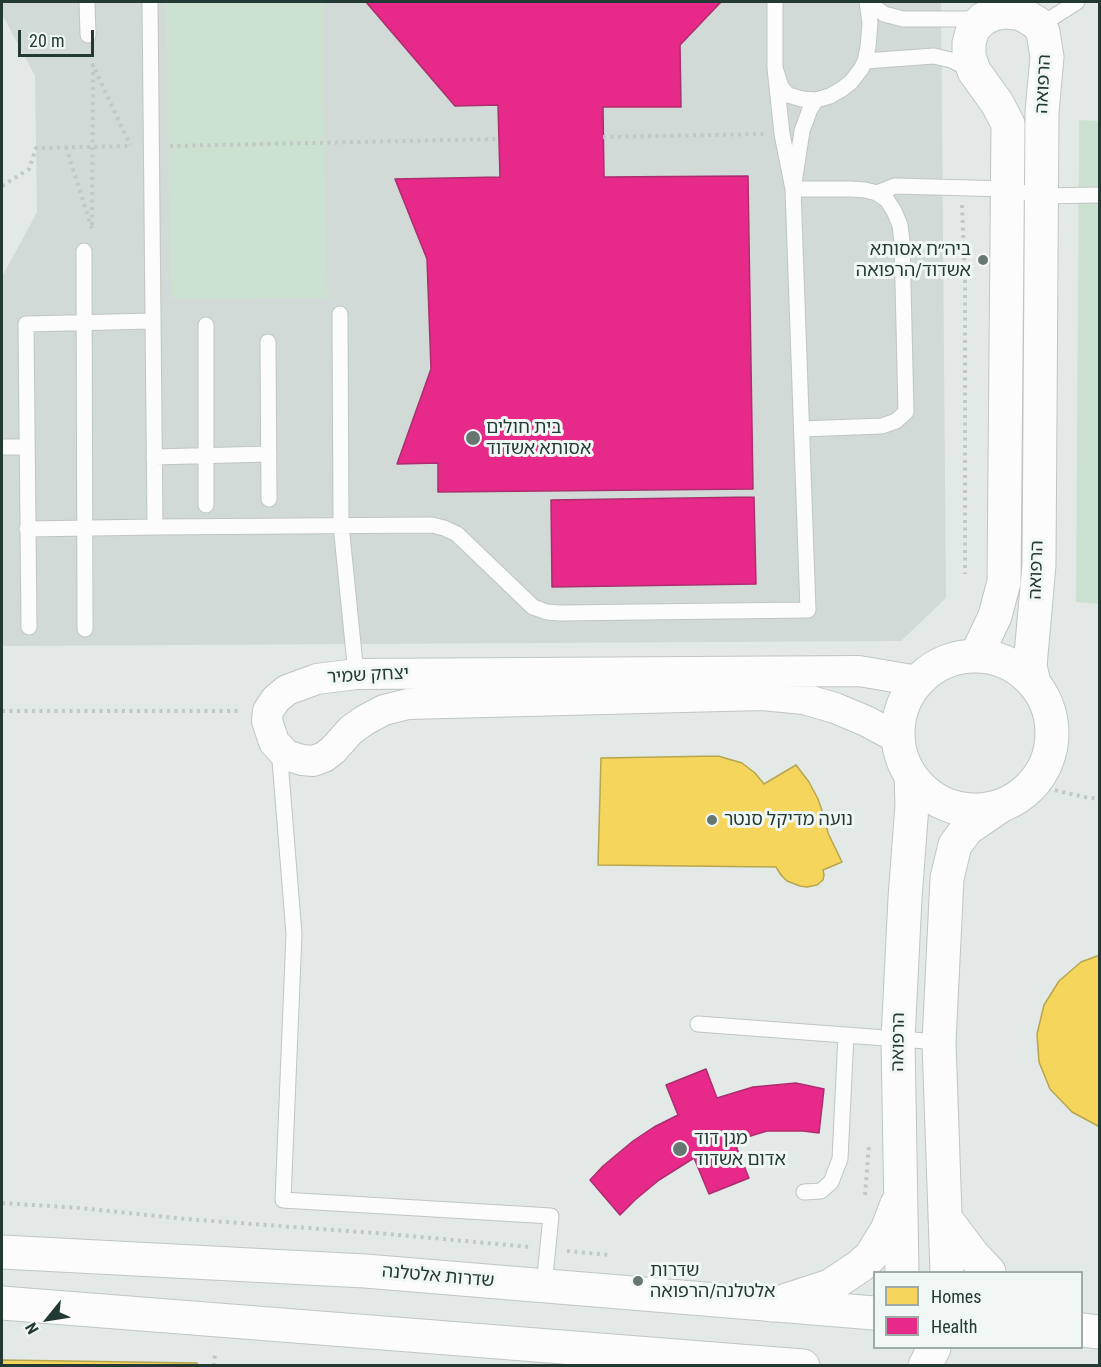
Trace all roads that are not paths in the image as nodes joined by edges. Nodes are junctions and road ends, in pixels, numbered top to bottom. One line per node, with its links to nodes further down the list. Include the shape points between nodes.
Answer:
1 (87, 2): 8 (lane)
2 (150, 2): 20 (lane)
3 (775, 2): 10 (lane)
4 (868, 2): 6 (lane, via 884,14 903,19); 9 (lane, via 870,23)
5 (1077, 2): 7 (lane)
6 (984, 19): 7 (street, via 1004,12 1019,13); 11 (street, הרפואה, via 969,42)
7 (1039, 26): 17 (street, הרפואה, via 1047,57)
8 (88, 35)
9 (865, 61): 11 (lane, via 934,56); 12 (lane, via 851,82)
10 (776, 68): 12 (lane, via 781,87 788,95); 13 (lane, via 782,134)
11 (974, 71): 14 (street, הרפואה, via 1008,124)
12 (816, 100): 13 (lane, via 802,131)
13 (794, 189): 15 (lane); 24 (lane)
14 (1007, 189): 15 (lane, via 895,186); 17 (lane); 38 (street, הרפואה, via 1004,582 995,616)
15 (877, 193): 24 (lane, via 887,200 900,225 906,412 882,426)
16 (1100, 195): 17 (lane)
17 (1041, 196): 41 (street, הרפואה, via 1039,565 1030,666)
18 (84, 251): 21 (lane)
19 (340, 314): 32 (lane)
20 (153, 321): 21 (lane); 29 (lane)
21 (84, 322): 26 (lane, via 26,324); 34 (lane)
22 (206, 325): 28 (lane)
23 (268, 342): 27 (lane)
24 (802, 429): 32 (lane, via 808,610 547,612 533,607 468,543 444,528 416,524)
25 (2, 447): 26 (lane)
26 (27, 447): 35 (lane)
27 (269, 454): 28 (lane); 30 (lane)
28 (206, 456): 29 (lane); 31 (lane)
29 (154, 458): 33 (lane)
30 (269, 499)
31 (206, 505)
32 (341, 525): 33 (lane); 39 (lane)
33 (155, 527): 34 (lane)
34 (85, 528): 35 (lane); 37 (lane)
35 (27, 529): 36 (lane)
36 (29, 627)
37 (86, 629)
38 (976, 656): 40 (street, via 954,658 934,667); 41 (street, via 998,659 1017,668)
39 (356, 674): 40 (street, יצחק שמיר, via 859,670); 43 (street, יצחק שמיר, via 317,679 287,690 276,699 267,721)
40 (918, 681): 42 (street, via 906,698)
41 (1034, 683): 45 (street, via 1049,711 1049,758 1033,785 1017,799)
42 (898, 738): 43 (street, יצחק שמיר, via 835,708 804,699 762,695 408,704 365,720 333,750 313,761 286,755); 44 (street)
43 (279, 748): 57 (lane, via 294,934 283,1200 551,1216)
44 (911, 776): 45 (street, via 928,794 950,806 974,811); 48 (street, הרפואה)
45 (999, 807): 49 (street, via 967,829 955,845 947,878)
46 (698, 1024): 47 (lane)
47 (846, 1035): 48 (lane); 50 (lane, via 840,1159 831,1182 821,1191)
48 (898, 1039): 49 (lane); 51 (street, הרפואה)
49 (939, 1042): 52 (street)
50 (804, 1192)
51 (901, 1194): 54 (street, הרפואה); 59 (street, via 887,1230 860,1266 830,1286)
52 (945, 1218): 55 (street); 56 (street)
53 (6, 1250): 57 (street, שדרות אלטלנה, via 365,1270)
54 (902, 1271)
55 (947, 1271)
56 (988, 1271)
57 (544, 1286): 59 (street, שדרות אלטלנה)
58 (2, 1303): 63 (street)
59 (771, 1305): 60 (street, שדרות אלטלנה)
60 (873, 1313)
61 (913, 1349): 64 (street)
62 (933, 1349): 65 (street)
63 (803, 1365)
64 (917, 1365)
65 (925, 1365)

